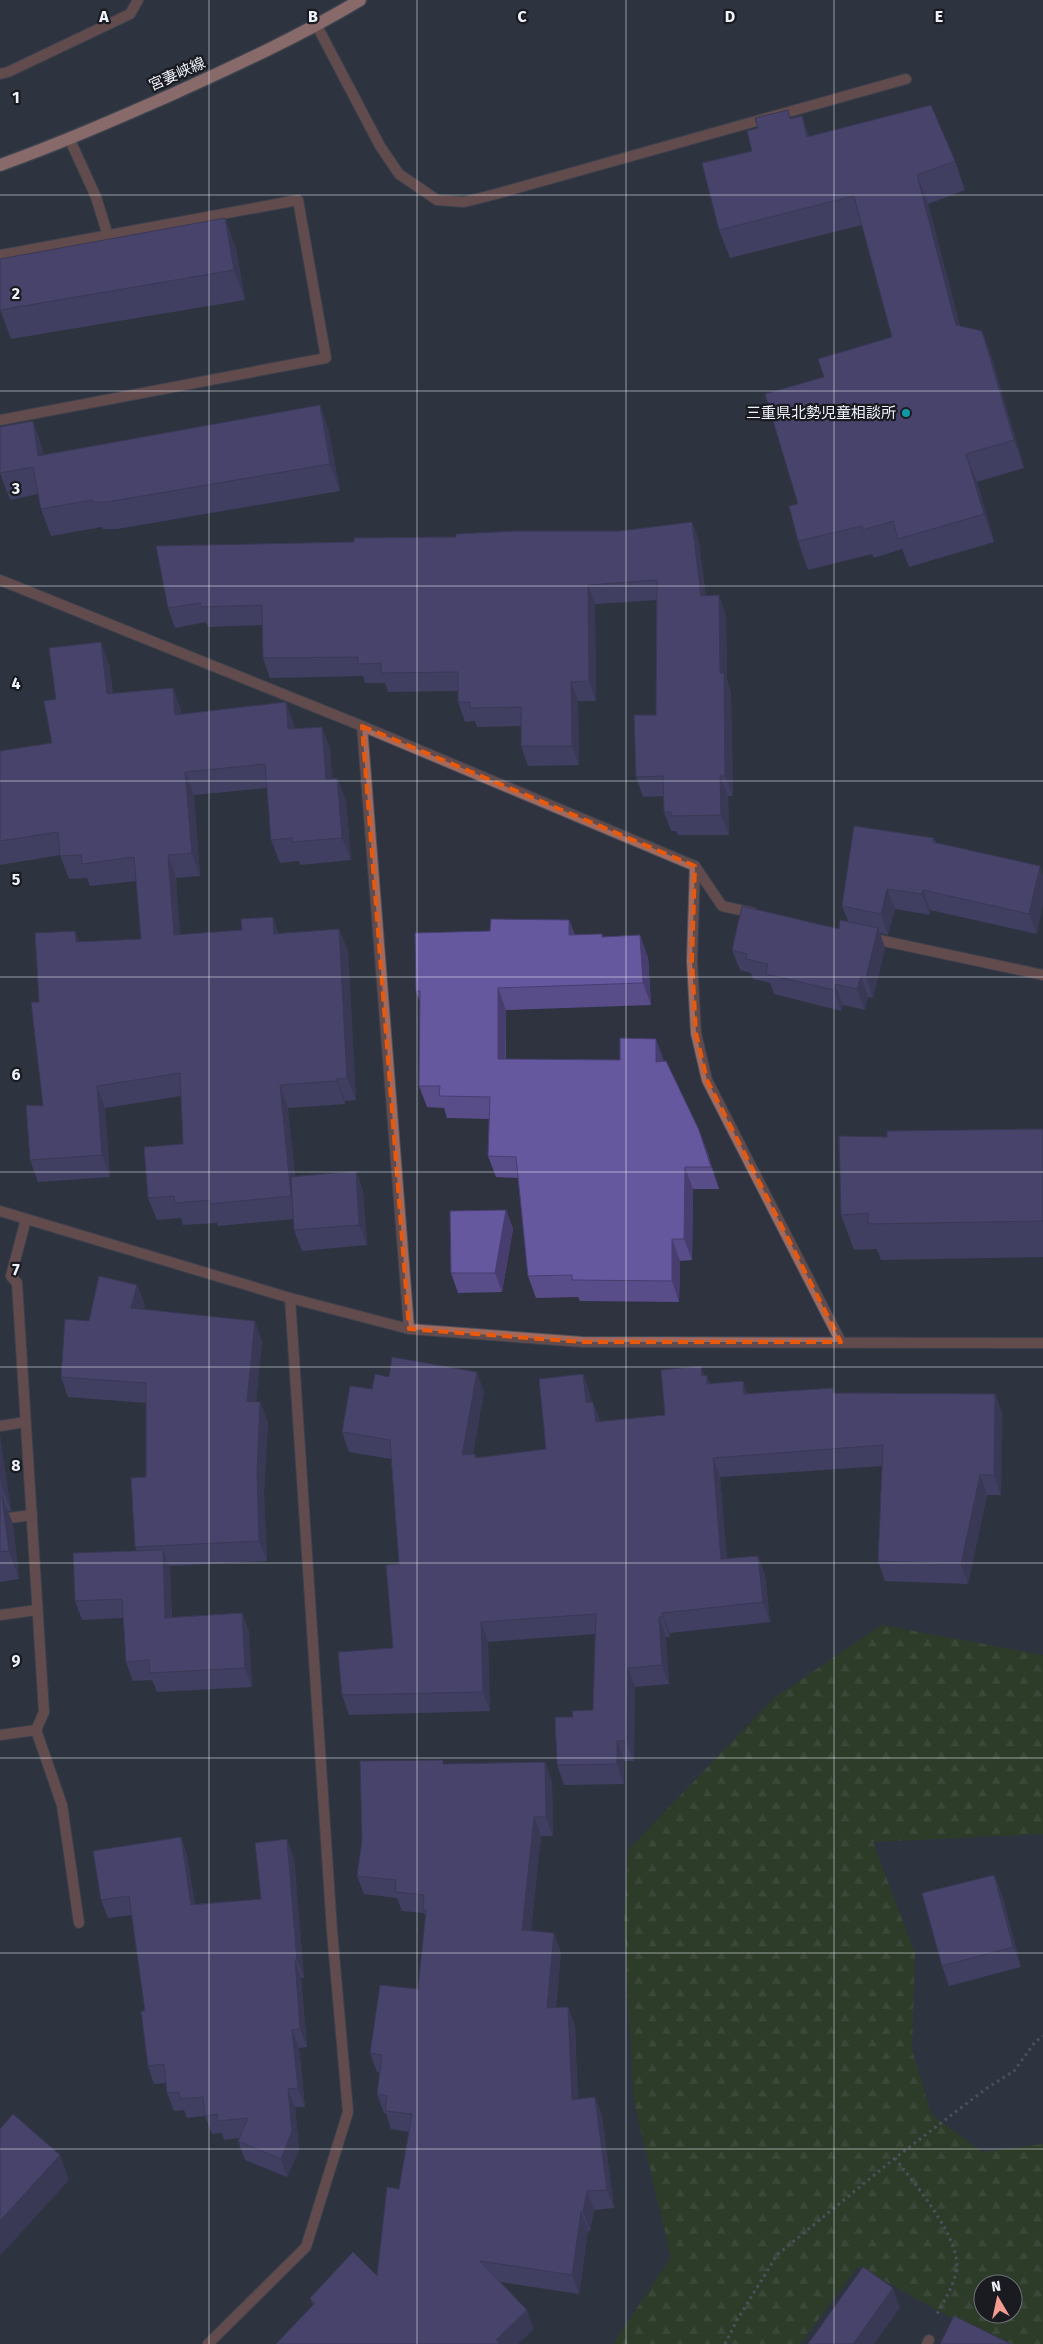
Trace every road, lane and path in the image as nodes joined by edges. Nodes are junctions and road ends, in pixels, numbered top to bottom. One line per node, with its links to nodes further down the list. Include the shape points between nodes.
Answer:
1 (138, 0): 4 (street, via 130,14)
2 (360, 0): 3 (main road, 宮妻峡線)
3 (317, 26): 5 (street, via 380,146 399,174 437,200 464,202 496,194); 6 (main road, 宮妻峡線)
4 (0, 74)
5 (906, 79)
6 (70, 140): 7 (main road, 宮妻峡線); 8 (street, via 96,197)
7 (0, 164)
8 (108, 236): 9 (street); 10 (street, via 298,200 326,358)
9 (0, 255)
10 (0, 420)
11 (0, 580): 12 (street)
12 (362, 726): 13 (street); 22 (street)
13 (695, 866): 14 (street, via 722,906); 23 (street, via 692,961 696,1033 707,1080)
14 (761, 914)
15 (858, 935): 16 (street)
16 (1043, 975)
17 (0, 1211): 18 (street)
18 (26, 1219): 20 (street); 21 (street)
19 (0, 1274): 20 (street)
20 (11, 1276): 25 (street, via 17,1283)
21 (290, 1298): 22 (street); 37 (street, via 332,1931 348,2112 306,2247)
22 (409, 1329): 23 (street, via 582,1342)
23 (840, 1342): 24 (street)
24 (1043, 1343)
25 (25, 1422): 26 (street); 27 (street)
26 (0, 1426)
27 (32, 1515): 28 (street); 29 (street)
28 (0, 1519)
29 (38, 1610): 30 (street); 31 (street, via 44,1712)
30 (0, 1615)
31 (36, 1730): 32 (street); 33 (street, via 62,1805)
32 (0, 1735)
33 (79, 1923)
34 (1043, 2036): 35 (path, via 1014,2071)
35 (895, 2158): 36 (path, via 944,2224 953,2246 957,2270 930,2326); 38 (path, via 777,2255)
36 (928, 2342)
37 (208, 2344)
38 (724, 2344)

